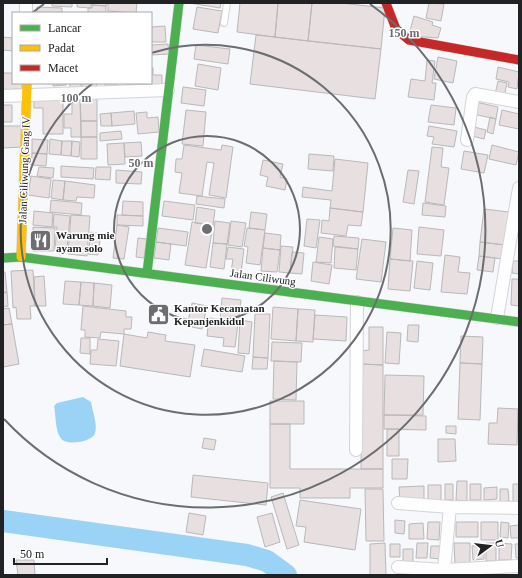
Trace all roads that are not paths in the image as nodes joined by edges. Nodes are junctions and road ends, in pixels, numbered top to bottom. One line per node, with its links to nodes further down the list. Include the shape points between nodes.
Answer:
1 (179, 3): 7 (street)
2 (228, 3): 4 (lane)
3 (386, 3): 5 (street, via 394,27 401,36 409,40)
4 (224, 23)
5 (519, 60)
6 (27, 84): 9 (street, Jalan Ciliwung Gang IV)
7 (168, 90): 9 (street); 15 (street)
8 (3, 96): 9 (street)
9 (28, 96): 13 (street, Jalan Ciliwung Gang IV)
10 (519, 102): 11 (street, via 475,94)
11 (467, 140)
12 (519, 188): 17 (street)
13 (20, 257): 14 (street, Jalan Ciliwung); 15 (street, Jalan Ciliwung)
14 (3, 258)
15 (147, 273): 16 (street, Jalan Ciliwung)
16 (357, 302): 17 (street, Jalan Ciliwung); 19 (street)
17 (497, 318): 18 (street, Jalan Ciliwung)
18 (519, 322)
19 (356, 450)
20 (398, 503): 21 (street)
21 (450, 507): 22 (street); 25 (street)
22 (519, 508)
23 (519, 566): 25 (street)
24 (398, 567): 25 (street)
25 (444, 570)

